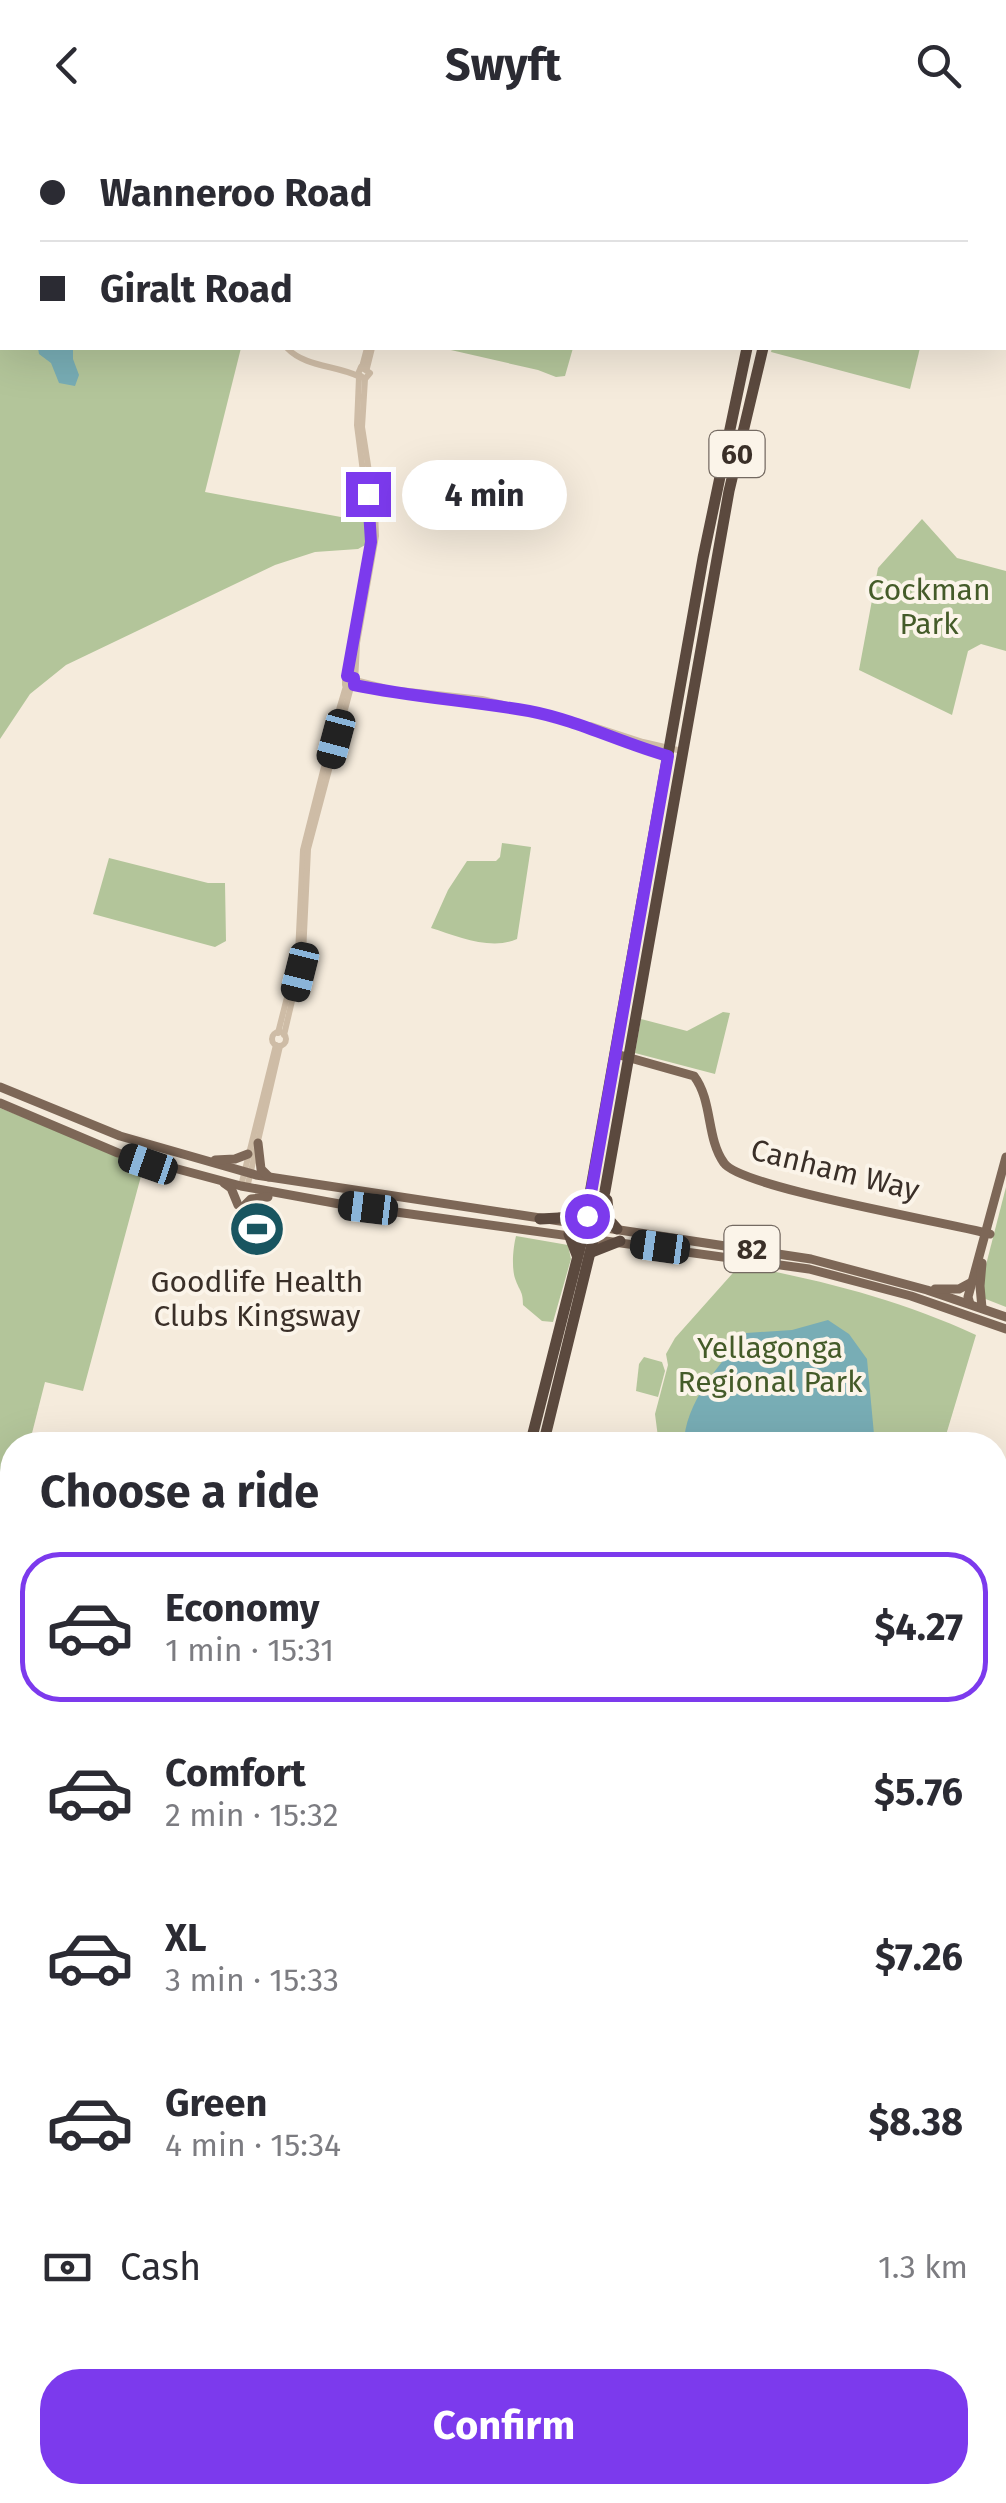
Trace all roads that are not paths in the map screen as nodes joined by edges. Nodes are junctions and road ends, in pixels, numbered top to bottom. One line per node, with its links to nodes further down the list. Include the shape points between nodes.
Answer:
1 (289, 350): 6 (street)
2 (368, 350): 5 (street)
3 (763, 350): 9 (highway, 60)
4 (745, 351): 9 (highway, 60, via 710,519)
5 (364, 368): 6 (street); 7 (street, via 370,374)
6 (344, 369): 7 (street)
7 (361, 378): 8 (street, via 376,536)
8 (351, 682): 9 (street, via 530,708); 10 (street, via 303,850 298,954 281,1034 273,1037)
9 (675, 753): 11 (highway, 60)
10 (278, 1046): 14 (street); 15 (street)
11 (621, 1058): 23 (highway, 60); 25 (highway, 60); 29 (main road, Canham Way, via 694,1076 721,1158 738,1175)
12 (0, 1087): 17 (main road, 82)
13 (0, 1104): 21 (main road, 82, via 118,1154)
14 (258, 1144): 18 (street); 20 (main road)
15 (248, 1154): 17 (main road); 18 (street)
16 (1006, 1158): 29 (main road)
17 (202, 1161): 18 (main road, 82)
18 (247, 1173): 20 (main road, 82); 22 (street)
19 (1006, 1174): 29 (main road)
20 (270, 1178): 26 (main road, 82)
21 (220, 1181): 22 (main road, 82); 24 (main road, via 241,1206 261,1196)
22 (244, 1187): 24 (main road, 82)
23 (605, 1192): 27 (highway, 60); 28 (highway)
24 (286, 1196): 27 (main road, 82)
25 (588, 1210): 26 (highway); 27 (highway, 60)
26 (540, 1219): 27 (main road, 82)
27 (586, 1232): 28 (main road, 82); 30 (highway, 60); 41 (highway, 60)
28 (619, 1235): 30 (highway); 33 (main road, 82, via 810,1259); 37 (main road, 82, via 809,1269)
29 (987, 1236): 31 (main road); 32 (main road)
30 (592, 1252): 36 (highway, 60)
31 (982, 1263): 34 (main road); 35 (main road)
32 (972, 1282): 33 (main road); 34 (main road)
33 (928, 1290): 34 (main road, 82)
34 (969, 1304): 35 (main road, 82); 37 (main road); 39 (main road)
35 (982, 1308): 38 (main road, 82)
36 (578, 1310): 41 (highway, via 571,1310); 43 (highway, 60)
37 (954, 1310): 39 (main road, 82)
38 (1006, 1317)
39 (984, 1321): 40 (main road, 82)
40 (1006, 1329)
41 (559, 1335): 42 (highway, 60)
42 (540, 1432)
43 (542, 1432)

